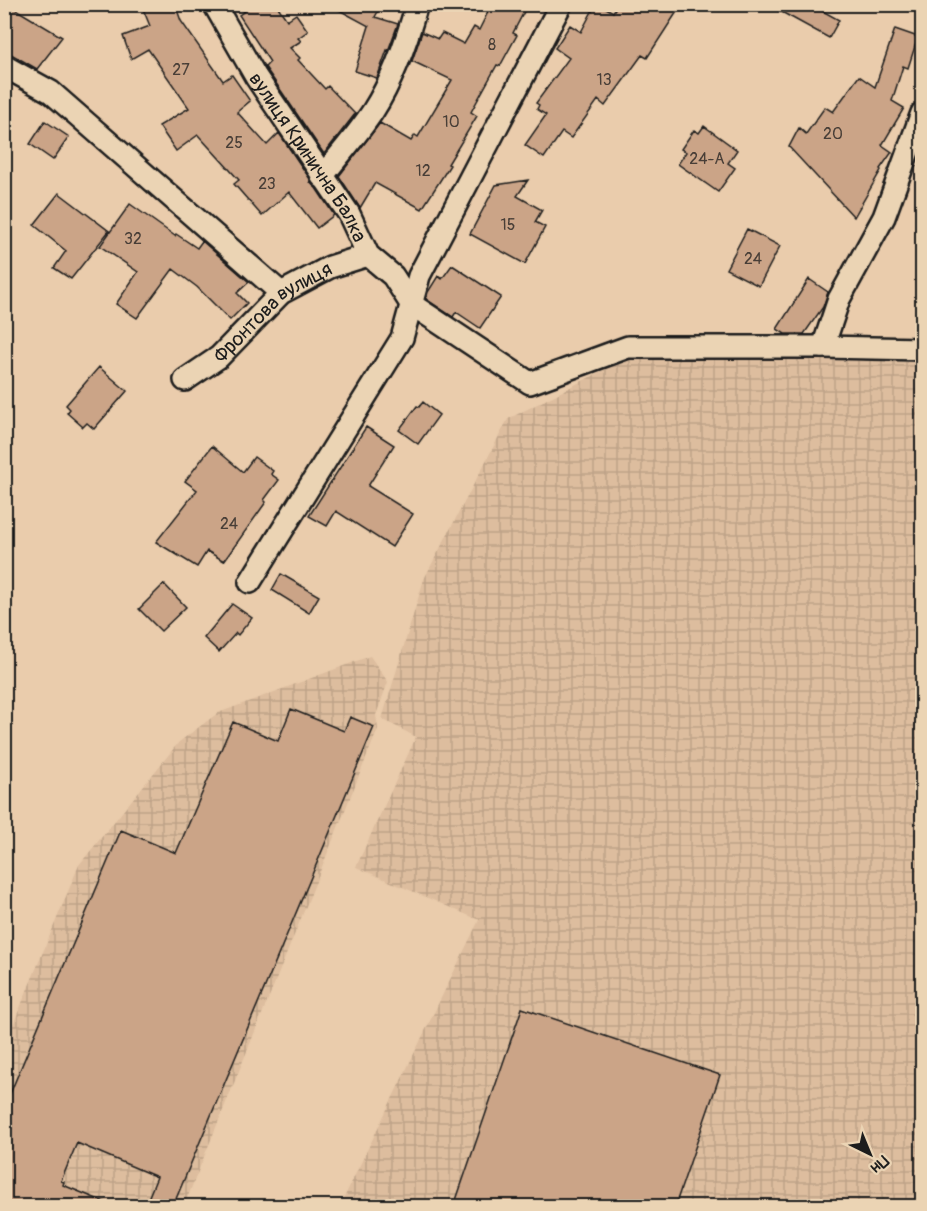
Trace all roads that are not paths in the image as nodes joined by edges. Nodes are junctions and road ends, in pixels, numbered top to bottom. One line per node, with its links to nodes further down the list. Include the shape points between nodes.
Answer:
1 (214, 4): 6 (street, вулиця Кринична Балка, via 256,77)
2 (417, 4): 6 (street, via 394,69 373,110)
3 (561, 4): 9 (street, via 419,276)
4 (4, 66): 8 (street, via 51,92)
5 (922, 113): 10 (street, via 884,217 838,299)
6 (322, 177): 7 (street, вулиця Кринична Балка, via 349,214)
7 (368, 255): 8 (street, Фронтова вулиця, via 330,267); 9 (street, вулиця Кринична Балка, via 393,276)
8 (281, 293): 12 (street, Фронтова вулиця, via 219,357)
9 (411, 304): 10 (street, вулиця Кринична Балка, via 530,383 628,347); 13 (street, via 402,338)
10 (823, 347): 11 (street)
11 (922, 349)
12 (185, 380)
13 (250, 582)

